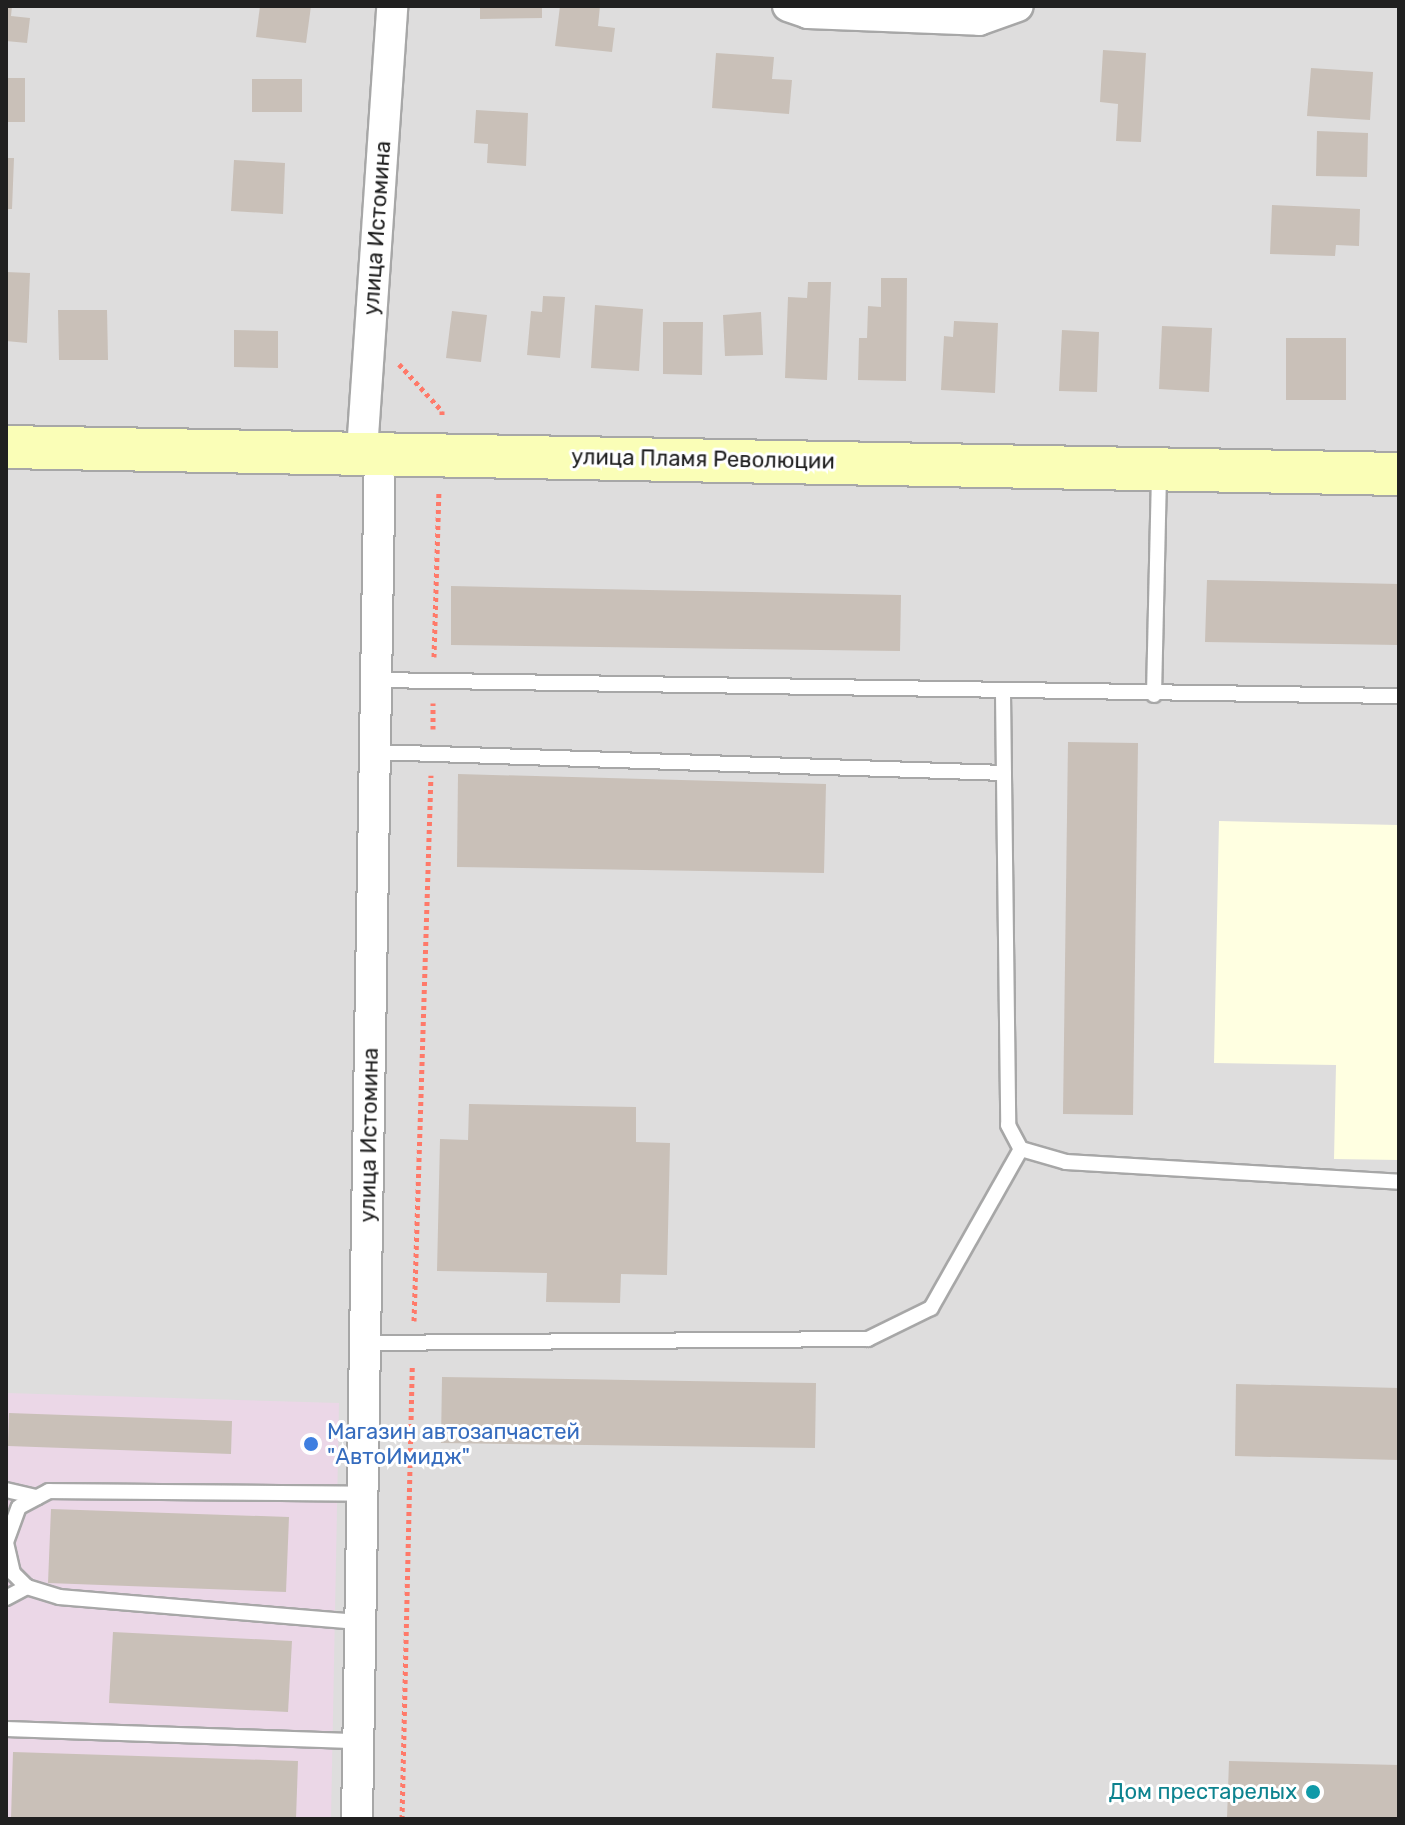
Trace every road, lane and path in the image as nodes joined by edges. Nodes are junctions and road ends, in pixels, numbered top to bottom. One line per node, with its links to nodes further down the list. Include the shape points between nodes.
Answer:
1 (392, 6): 6 (street, улица Истомина)
2 (788, 6): 3 (street, via 808,13 979,20)
3 (1018, 6)
4 (394, 359): 7 (path, via 442,411)
5 (6, 447): 6 (street, улица Пламя Революции)
6 (371, 451): 7 (street, улица Пламя Революции); 10 (street, улица Истомина)
7 (440, 454): 8 (street, улица Пламя Революции); 11 (path)
8 (1159, 469): 9 (street, улица Пламя Революции); 13 (lane)
9 (1399, 474)
10 (376, 680): 11 (lane); 15 (street, улица Истомина)
11 (434, 681): 12 (lane); 16 (path)
12 (1003, 694): 13 (lane); 17 (lane)
13 (1154, 695): 14 (lane)
14 (1399, 696)
15 (375, 752): 16 (lane); 20 (street, улица Истомина)
16 (432, 754): 17 (lane); 21 (path)
17 (1004, 773): 18 (lane, via 1008,1125)
18 (1021, 1149): 19 (lane, via 1066,1162); 21 (lane, via 931,1308 868,1339)
19 (1399, 1182)
20 (365, 1343): 21 (lane); 23 (street, улица Истомина)
21 (413, 1343): 31 (path)
22 (6, 1490): 24 (lane)
23 (362, 1494): 24 (lane, via 49,1491); 27 (street, улица Истомина)
24 (37, 1497): 25 (lane, via 19,1507 6,1542 13,1573)
25 (27, 1587): 26 (lane); 27 (lane, via 60,1597)
26 (6, 1598)
27 (360, 1622): 29 (street, улица Истомина)
28 (6, 1729): 29 (lane)
29 (358, 1741): 30 (street, улица Истомина)
30 (357, 1819)
31 (402, 1819)

